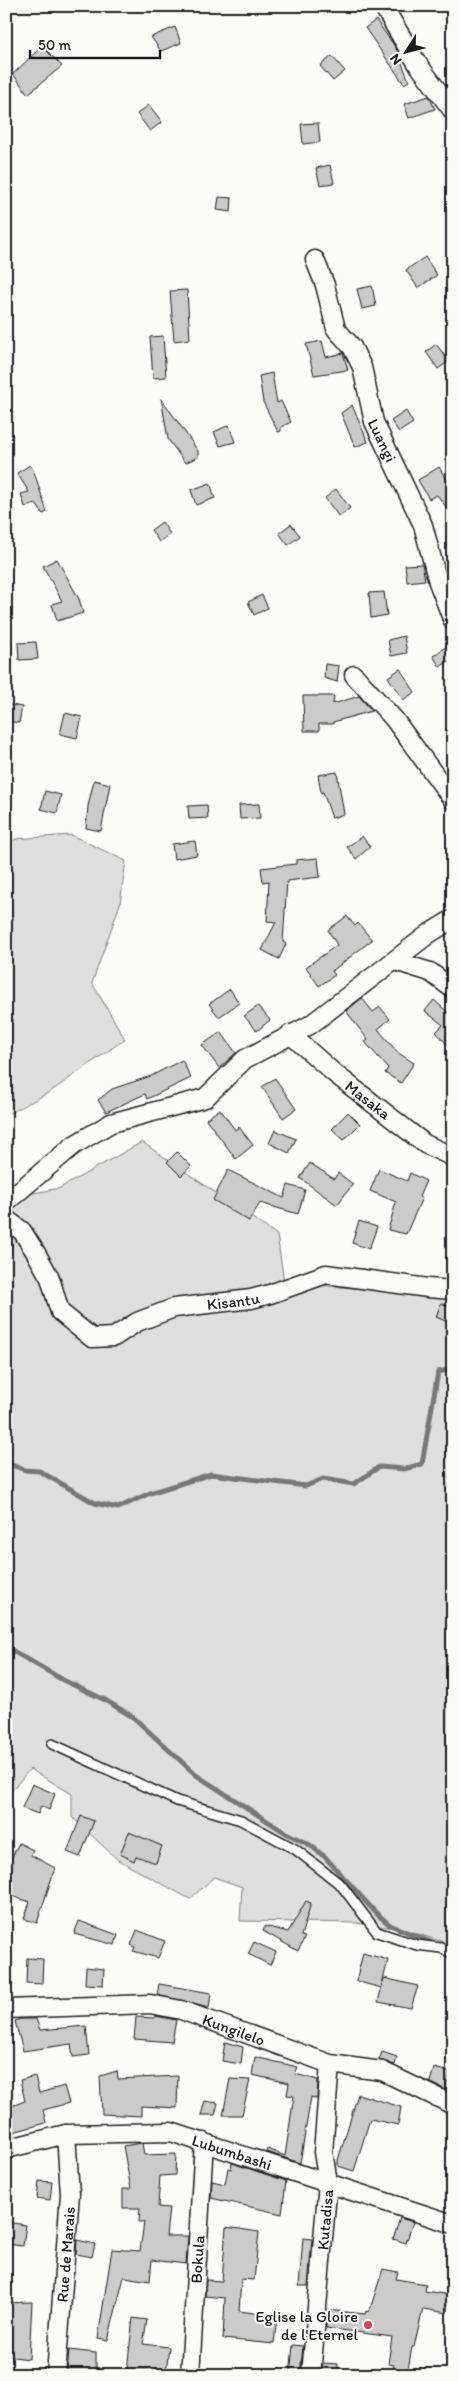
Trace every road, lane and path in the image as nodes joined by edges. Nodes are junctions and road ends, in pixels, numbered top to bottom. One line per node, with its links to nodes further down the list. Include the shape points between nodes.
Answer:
1 (383, 6): 2 (street, via 417,63)
2 (453, 111)
3 (315, 260): 4 (street, Luangi, via 336,328 362,367 374,422 423,525 438,582)
4 (453, 621)
5 (354, 675): 6 (street, via 394,719)
6 (453, 800)
7 (453, 919): 8 (street)
8 (395, 961): 9 (street, via 430,972); 10 (street, via 310,1025)
9 (453, 989)
10 (290, 1034): 11 (street, Masaka, via 425,1144); 12 (street, via 245,1059 205,1098 112,1123 74,1146)
11 (453, 1157)
12 (6, 1202)
13 (6, 1219): 14 (street, Kisantu, via 22,1231 50,1278 60,1312 92,1338 114,1337 137,1322 174,1308 251,1299 326,1274)
14 (453, 1290)
15 (52, 1744): 16 (lane, via 177,1801 241,1820 295,1850 341,1885 377,1932)
16 (453, 1954)
17 (6, 2009): 18 (street, Kungilelo, via 150,2004 181,2010)
18 (330, 2064): 19 (street, Kungilelo, via 382,2071); 23 (street, Kutadisa, via 323,2152)
19 (453, 2105)
20 (66, 2134): 21 (street, Lubumbashi, via 171,2132); 22 (street, Lubumbashi); 25 (street, Rue de Marais, via 70,2194)
21 (204, 2142): 23 (street, Lubumbashi); 26 (street, Bokula)
22 (6, 2149)
23 (328, 2182): 24 (street, Lubumbashi); 27 (street, Kutadisa)
24 (453, 2224)
25 (56, 2375)
26 (190, 2375)
27 (312, 2375)

